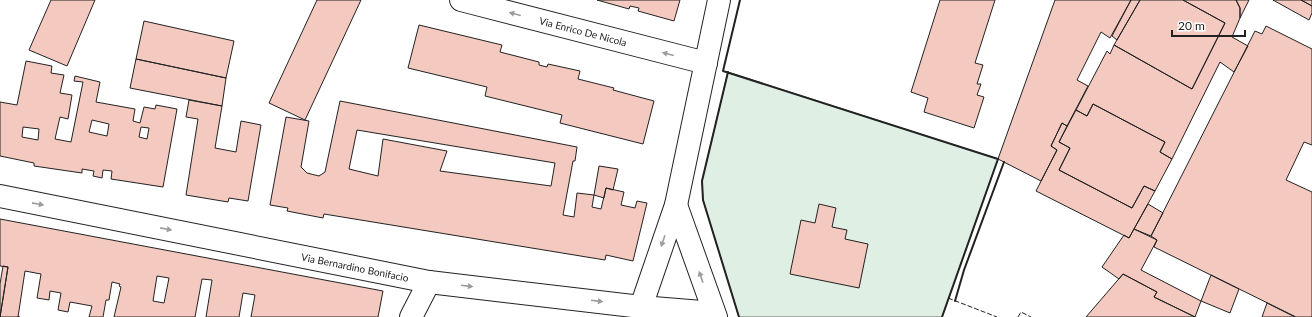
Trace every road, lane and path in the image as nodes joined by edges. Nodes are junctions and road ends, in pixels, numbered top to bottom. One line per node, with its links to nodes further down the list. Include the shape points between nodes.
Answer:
1 (461, 0): 3 (street, Via Enrico De Nicola, one-way to 1)
2 (719, 0): 3 (street)
3 (706, 63): 5 (street)
4 (0, 196): 6 (street, Via Bernardino Bonifacio, one-way to 6)
5 (676, 204): 7 (street, one-way to 7); 8 (street, one-way to 5)
6 (429, 282): 7 (street, Via Bernardino Bonifacio, one-way to 7); 9 (street)
7 (641, 307): 8 (street, Via Bernardino Bonifacio)
8 (715, 315)
9 (412, 317)

